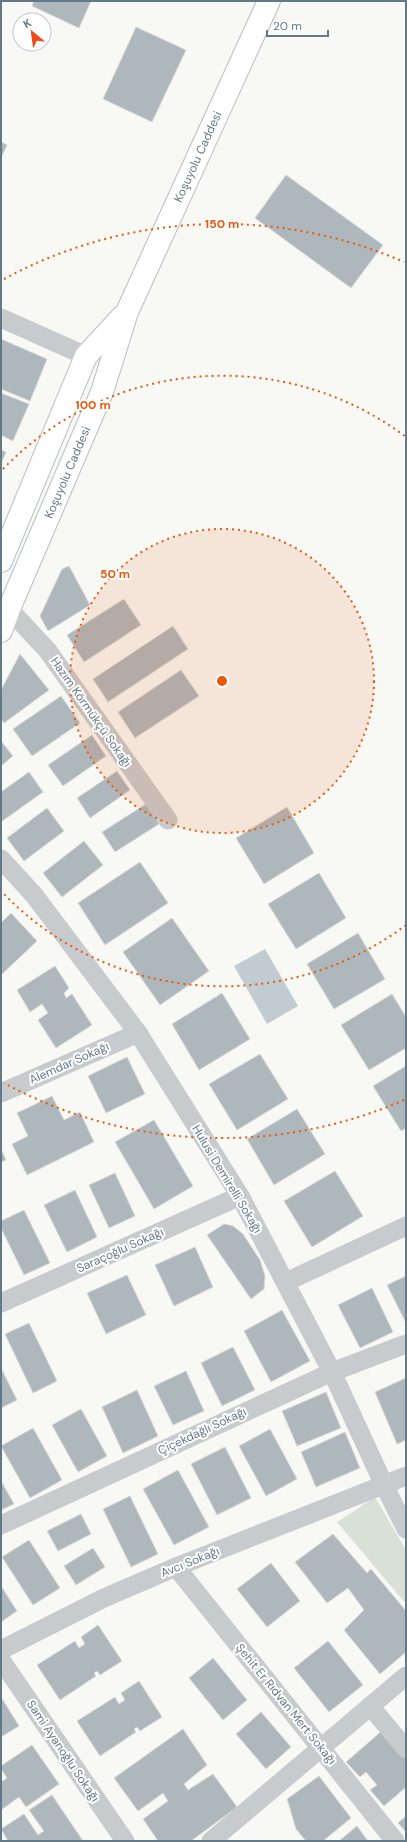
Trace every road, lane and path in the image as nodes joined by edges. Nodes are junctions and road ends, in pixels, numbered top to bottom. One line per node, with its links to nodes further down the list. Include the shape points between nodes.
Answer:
1 (269, 1): 2 (street, Koşuyolu Caddesi)
2 (127, 312): 4 (street, Koşuyolu Caddesi); 6 (street, Koşuyolu Caddesi, via 102,392)
3 (1, 318): 4 (street)
4 (86, 356): 5 (street, Koşuyolu Caddesi)
5 (1, 561)
6 (9, 609): 7 (street, Koşuyolu Caddesi); 8 (street, Hazım Körmükçü Sokağı, via 48,650)
7 (1, 631)
8 (168, 820)
9 (1, 859): 10 (street, Hulusi Demirelli Sokağı, via 34,895)
10 (138, 1033): 11 (street, Alemdar Sokağı); 12 (street, Hulusi Demirelli Sokağı)
11 (1, 1093)
12 (240, 1196): 14 (street, Hulusi Demirelli Sokağı); 15 (street, Saraçoğlu Sokağı)
13 (406, 1226): 14 (street)
14 (286, 1282): 17 (street, Hulusi Demirelli Sokağı)
15 (1, 1304)
16 (406, 1344): 17 (street, Çiçekdağlı Sokağı)
17 (332, 1372): 19 (street, Hulusi Demirelli Sokağı); 20 (street, Çiçekdağlı Sokağı)
18 (406, 1476): 19 (street, Avcı Sokağı)
19 (384, 1485): 21 (street, Hulusi Demirelli Sokağı); 22 (street, Avcı Sokağı)
20 (1, 1525)
21 (406, 1528)
22 (176, 1567): 23 (street, Avcı Sokağı, via 104,1598); 27 (street, Şehit Er Rıdvan Mert Sokağı)
23 (1, 1650)
24 (1, 1660): 29 (street, Sami Ayanoğlu Sokağı)
25 (406, 1676): 26 (street)
26 (370, 1706): 27 (street); 28 (street)
27 (321, 1747): 30 (street); 31 (street, Şehit Er Rıdvan Mert Sokağı)
28 (406, 1749)
29 (125, 1841)
30 (211, 1841)
31 (395, 1841)

